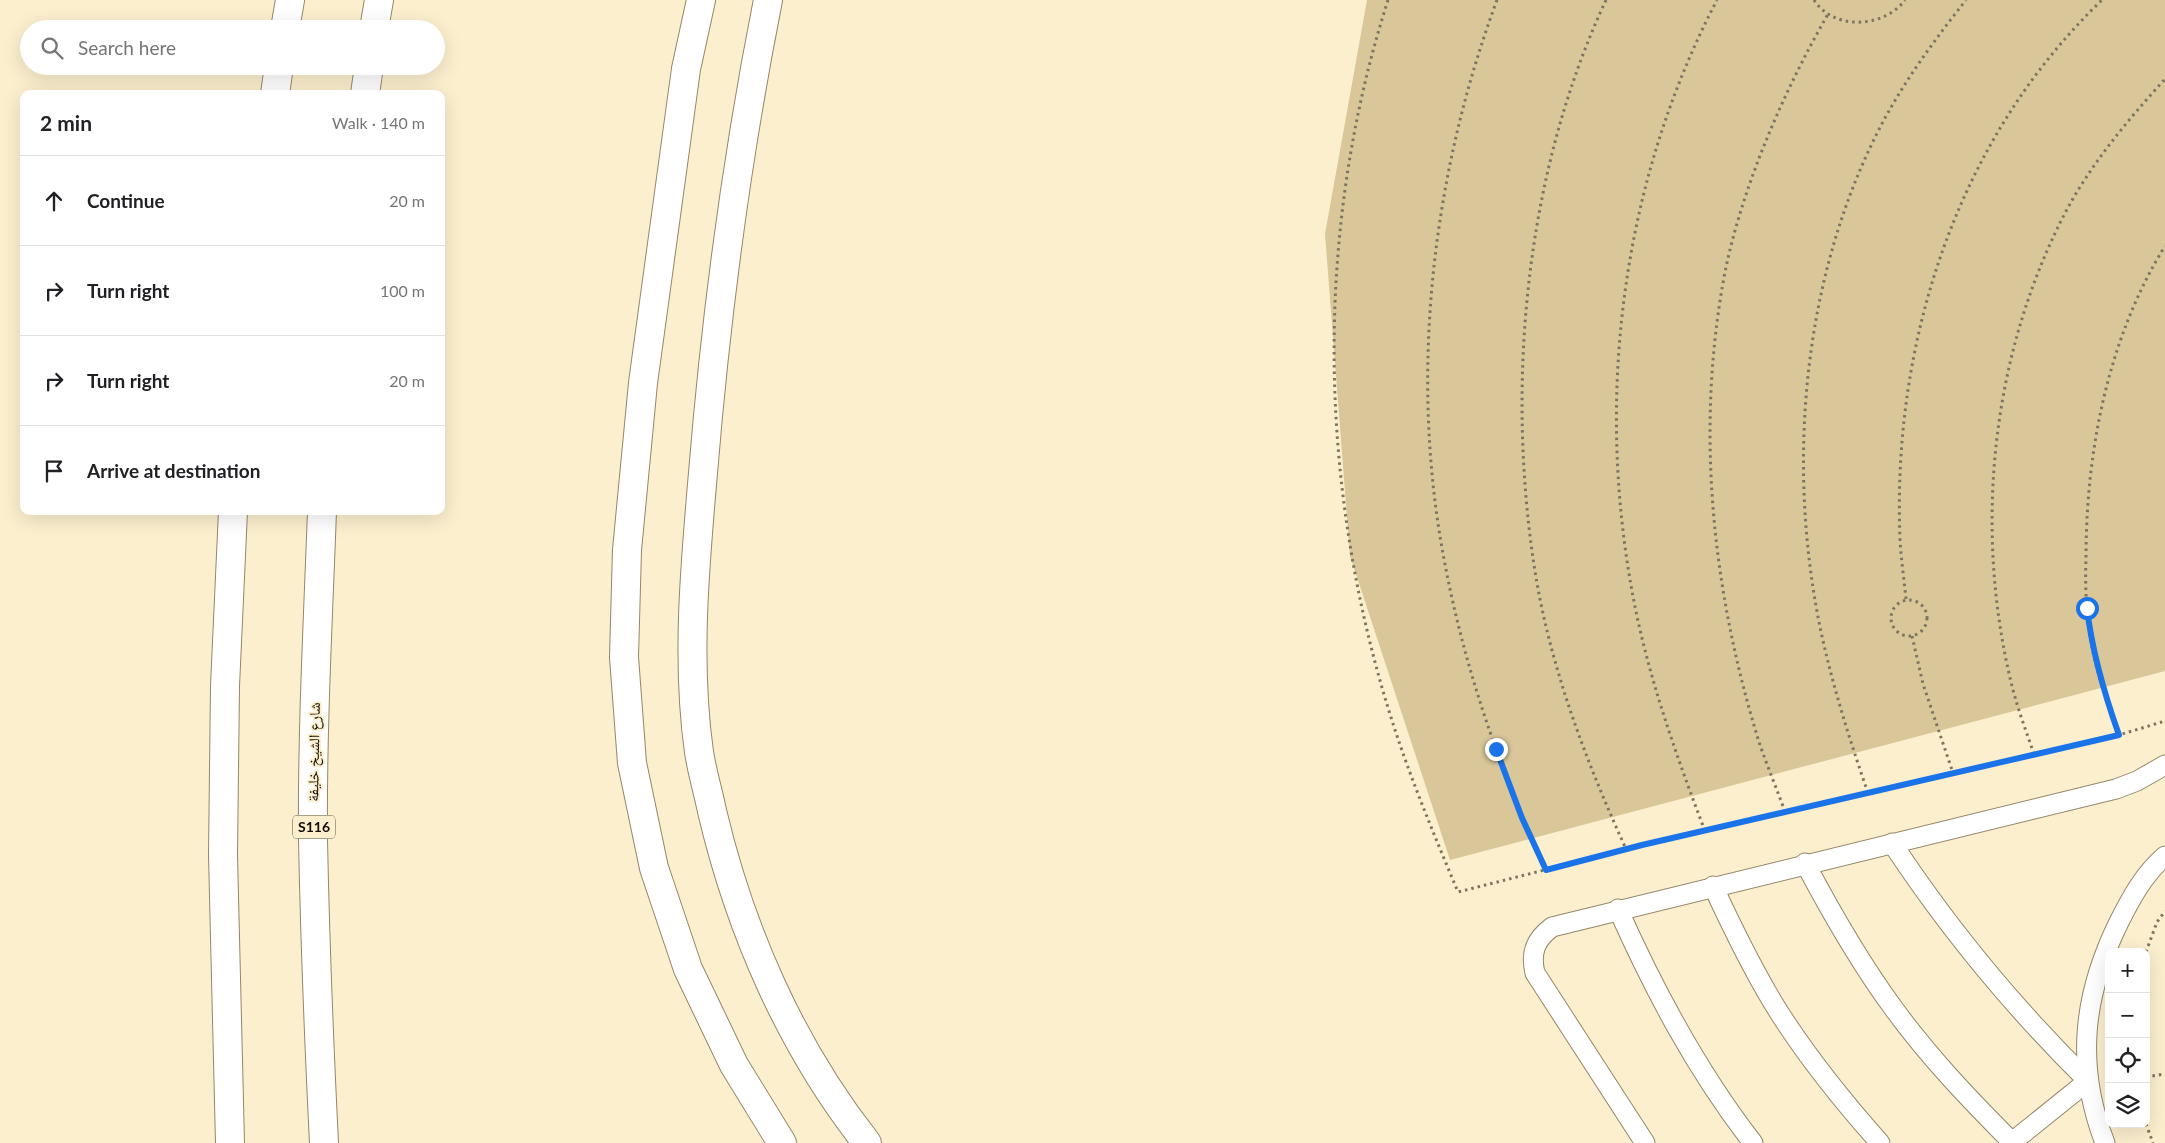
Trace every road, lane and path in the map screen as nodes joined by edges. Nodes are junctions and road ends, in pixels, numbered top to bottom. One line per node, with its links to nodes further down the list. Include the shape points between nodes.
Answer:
1 (290, 0): 14 (main road)
2 (379, 0): 15 (main road)
3 (701, 0): 50 (main road, via 686,69 643,383 628,550 624,657 632,763 654,868 688,969 734,1065)
4 (768, 0): 51 (main road, via 727,236 708,403 692,650 699,753 720,845 750,938 796,1034 839,1106)
5 (1388, 0): 38 (path, via 1362,95 1348,169 1334,304 1335,426 1354,570 1389,711 1418,797 1458,892)
6 (1497, 0): 38 (path, via 1464,102 1448,173 1437,245 1430,317 1431,446 1444,558 1459,629 1501,766)
7 (1606, 0): 35 (path, via 1570,88 1551,153 1536,230 1527,307 1524,437 1534,566 1551,643 1576,727)
8 (1717, 0): 33 (path, via 1674,92 1638,213 1622,319 1617,426 1626,552 1638,622 1666,724)
9 (1814, 0): 13 (path)
10 (1905, 0): 13 (path, via 1893,12 1872,22 1850,22)
11 (1966, 0): 31 (path, via 1910,75 1865,160 1833,244 1812,356 1805,463 1811,571 1832,680)
12 (2102, 0): 24 (path, via 2038,72 2008,115 1959,205 1938,260 1917,340 1903,425 1899,485)
13 (1828, 14): 32 (path, via 1807,51 1759,159 1741,214 1726,270 1710,381 1711,492 1726,612 1760,743)
14 (287, 20)
15 (376, 20)
16 (278, 75): 19 (main road)
17 (368, 75): 20 (main road)
18 (2165, 79): 28 (path, via 2127,121 2094,166 2065,215 2026,308 2002,407 1994,465 1994,578 2011,683)
19 (276, 90)
20 (366, 90)
21 (2165, 246): 27 (path, via 2138,298 2114,365 2098,425 2089,483 2086,592 2090,640 2102,688)
22 (233, 515): 48 (main road, via 225,686 223,855)
23 (322, 515): 49 (main road, شارع الشيخ خليفة / S116, via 315,687 314,839 316,991)
24 (1906, 599): 25 (path, via 1922,604 1928,619 1925,627); 25 (path, via 1892,609 1891,625 1904,636)
25 (1912, 636): 30 (path, via 1923,684)
26 (2165, 721): 27 (path)
27 (2119, 735): 28 (path)
28 (2034, 754): 30 (path)
29 (2165, 765): 34 (lane, via 2116,789)
30 (1953, 773): 31 (path)
31 (1868, 793): 32 (path)
32 (1785, 812): 33 (path)
33 (1705, 831): 35 (path)
34 (1892, 843): 37 (lane); 45 (lane, via 1926,895 2002,992)
35 (1626, 849): 38 (path)
36 (2165, 856): 45 (lane, via 2133,894 2100,965 2088,1014)
37 (1805, 864): 39 (lane); 47 (lane, via 1847,938 1894,1010 1930,1055)
38 (1546, 870)
39 (1713, 886): 40 (lane); 54 (lane, via 1772,1001 1846,1105)
40 (1618, 909): 52 (lane, via 1552,927 1534,947 1532,960 1535,973); 53 (lane, via 1672,1020 1703,1072)
41 (2165, 912): 42 (path, via 2157,922)
42 (2147, 948)
43 (2165, 1074): 44 (path)
44 (2150, 1076)
45 (2088, 1081): 47 (lane); 55 (lane)
46 (2147, 1128): 56 (path)
47 (2011, 1142)
48 (230, 1143)
49 (324, 1143)
50 (782, 1143)
51 (867, 1143)
52 (1645, 1143)
53 (1754, 1143)
54 (1880, 1143)
55 (2105, 1143)
56 (2153, 1143)

